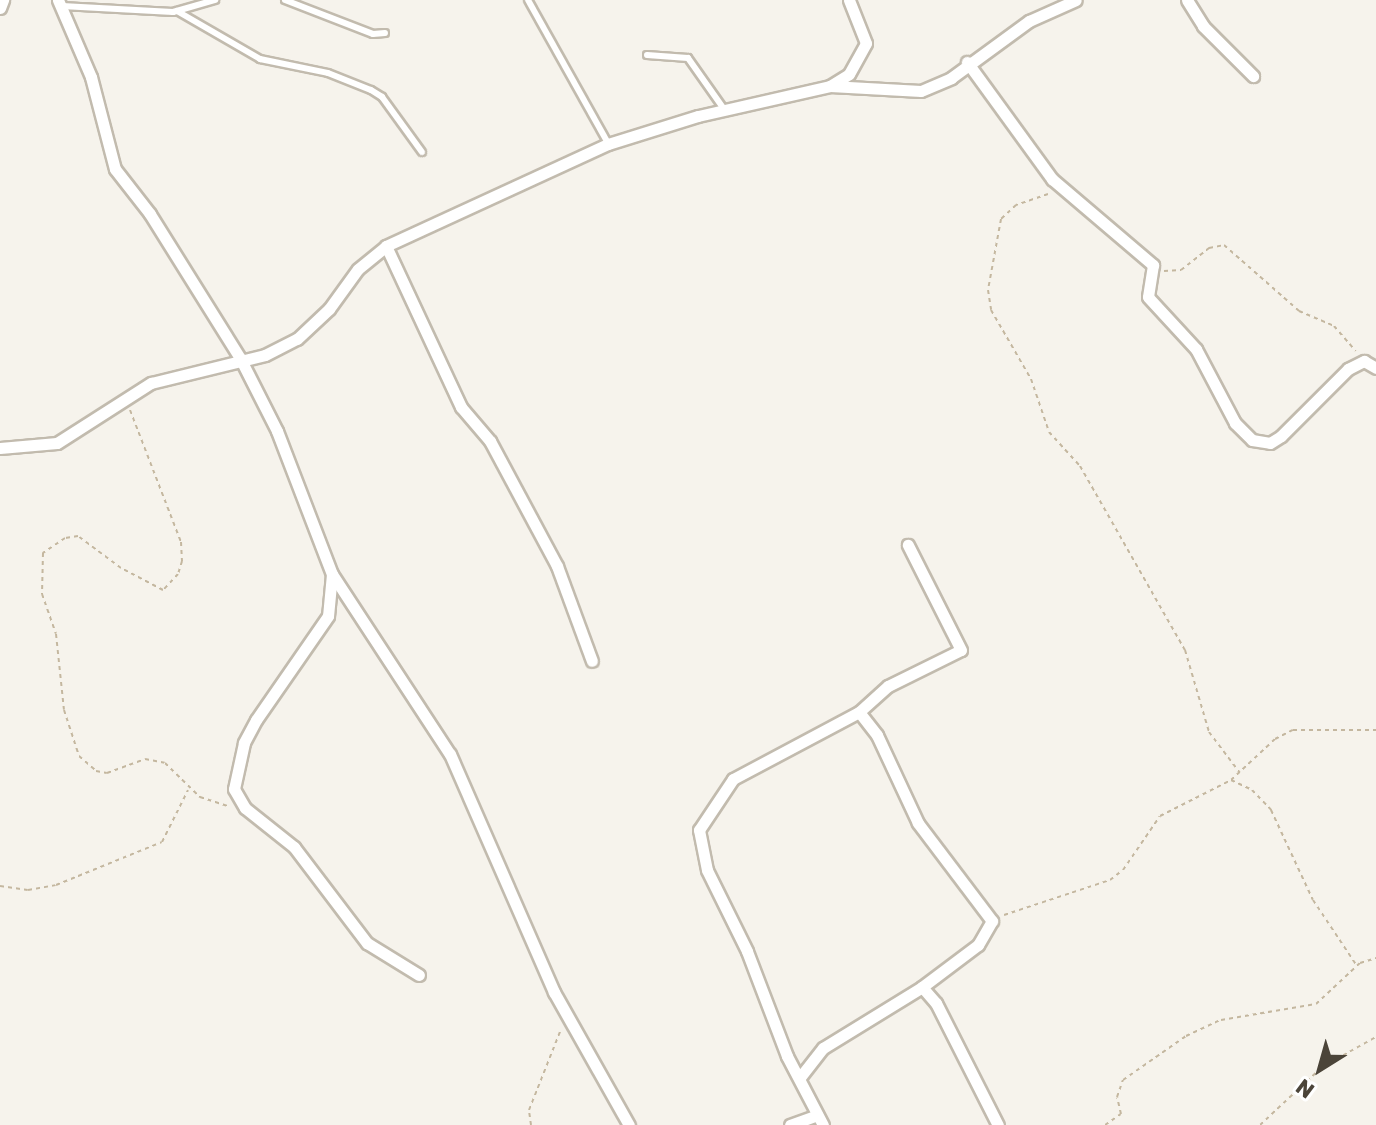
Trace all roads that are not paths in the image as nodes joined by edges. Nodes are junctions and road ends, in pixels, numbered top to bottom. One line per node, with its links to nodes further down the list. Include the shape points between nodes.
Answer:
1 (3, 0): 9 (street)
2 (215, 0): 10 (lane)
3 (285, 0): 11 (lane, via 373,34)
4 (528, 0): 17 (lane)
5 (849, 0): 15 (street, via 866,43 849,74)
6 (1076, 0): 13 (street, via 1029,21)
7 (1187, 0): 14 (street, via 1203,26)
8 (60, 3): 10 (lane); 20 (street, via 91,77 115,169 150,214)
9 (0, 8)
10 (177, 11): 18 (lane, via 276,65 328,73 371,90 382,97)
11 (385, 33)
12 (647, 55): 16 (lane, via 676,54 695,63)
13 (967, 62): 15 (street, via 951,78 921,91); 21 (street, via 1063,189 1140,248 1153,265 1148,297 1196,349 1235,423 1252,440 1270,443 1281,436 1348,369 1364,361)
14 (1253, 76)
15 (830, 86): 16 (street)
16 (724, 110): 17 (street)
17 (608, 144): 19 (street)
18 (422, 152)
19 (386, 246): 20 (street, via 358,269 329,309 297,339 265,355); 25 (street, via 461,407 490,441 557,566)
20 (240, 358): 22 (street, via 151,383 57,443); 24 (street, via 277,431)
21 (1376, 368)
22 (0, 448)
23 (908, 545): 26 (street, via 961,650 888,686)
24 (332, 574): 27 (street, via 328,616 244,743 234,789 245,808 294,847 367,943); 31 (street, via 450,754 563,1008)
25 (592, 661)
26 (859, 712): 28 (street, via 877,735 918,823 992,921 978,945); 29 (street, via 733,779 699,830 707,870 747,951 787,1056)
27 (419, 975)
28 (922, 987): 29 (street, via 823,1048); 33 (street, via 936,1003)
29 (801, 1076): 30 (street)
30 (820, 1120): 32 (street)
31 (629, 1125)
32 (790, 1125)
33 (998, 1125)

